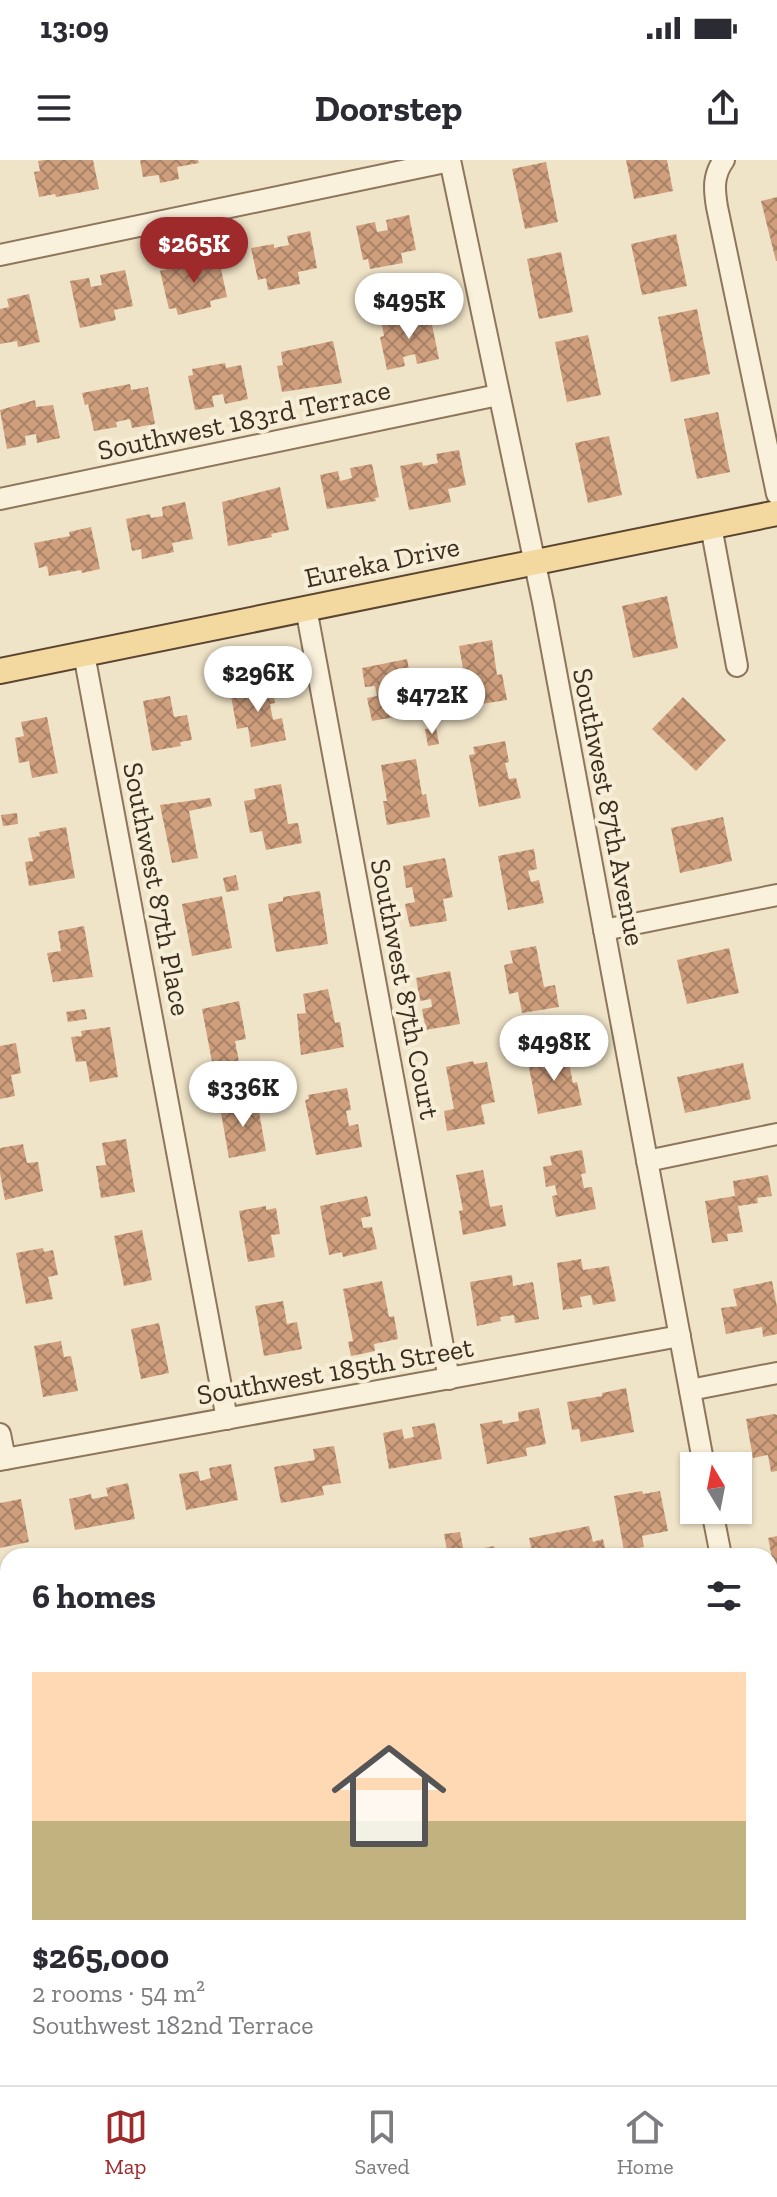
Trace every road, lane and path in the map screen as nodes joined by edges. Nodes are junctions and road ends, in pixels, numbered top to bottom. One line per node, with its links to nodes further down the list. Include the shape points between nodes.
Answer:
1 (724, 160): 5 (street, via 714,182 717,207)
2 (450, 161): 3 (street); 4 (street, Southwest 87th Avenue)
3 (0, 255)
4 (498, 395): 6 (street, Southwest 183rd Terrace); 9 (street, Southwest 87th Avenue)
5 (777, 494)
6 (0, 499)
7 (777, 513): 8 (main road, Eureka Drive)
8 (711, 526): 9 (main road, Eureka Drive); 12 (street)
9 (535, 561): 10 (main road, Eureka Drive); 15 (street, Southwest 87th Avenue)
10 (306, 608): 11 (main road, Eureka Drive); 20 (street, Southwest 87th Court)
11 (84, 654): 13 (main road, Eureka Drive); 22 (street, Southwest 87th Place)
12 (737, 666)
13 (0, 671)
14 (777, 895): 15 (street)
15 (604, 930): 17 (street, Southwest 87th Avenue)
16 (777, 1134): 17 (street)
17 (647, 1161): 18 (street, Southwest 87th Avenue)
18 (680, 1336): 20 (street, Southwest 185th Street); 21 (street, Southwest 87th Avenue)
19 (777, 1373): 21 (street)
20 (449, 1379): 22 (street, Southwest 185th Street)
21 (690, 1390): 24 (street, Southwest 87th Avenue)
22 (227, 1419): 25 (street, Southwest 185th Street)
23 (0, 1434): 25 (street)
24 (701, 1452)
25 (2, 1460)
26 (715, 1524): 27 (street)
27 (719, 1548)

